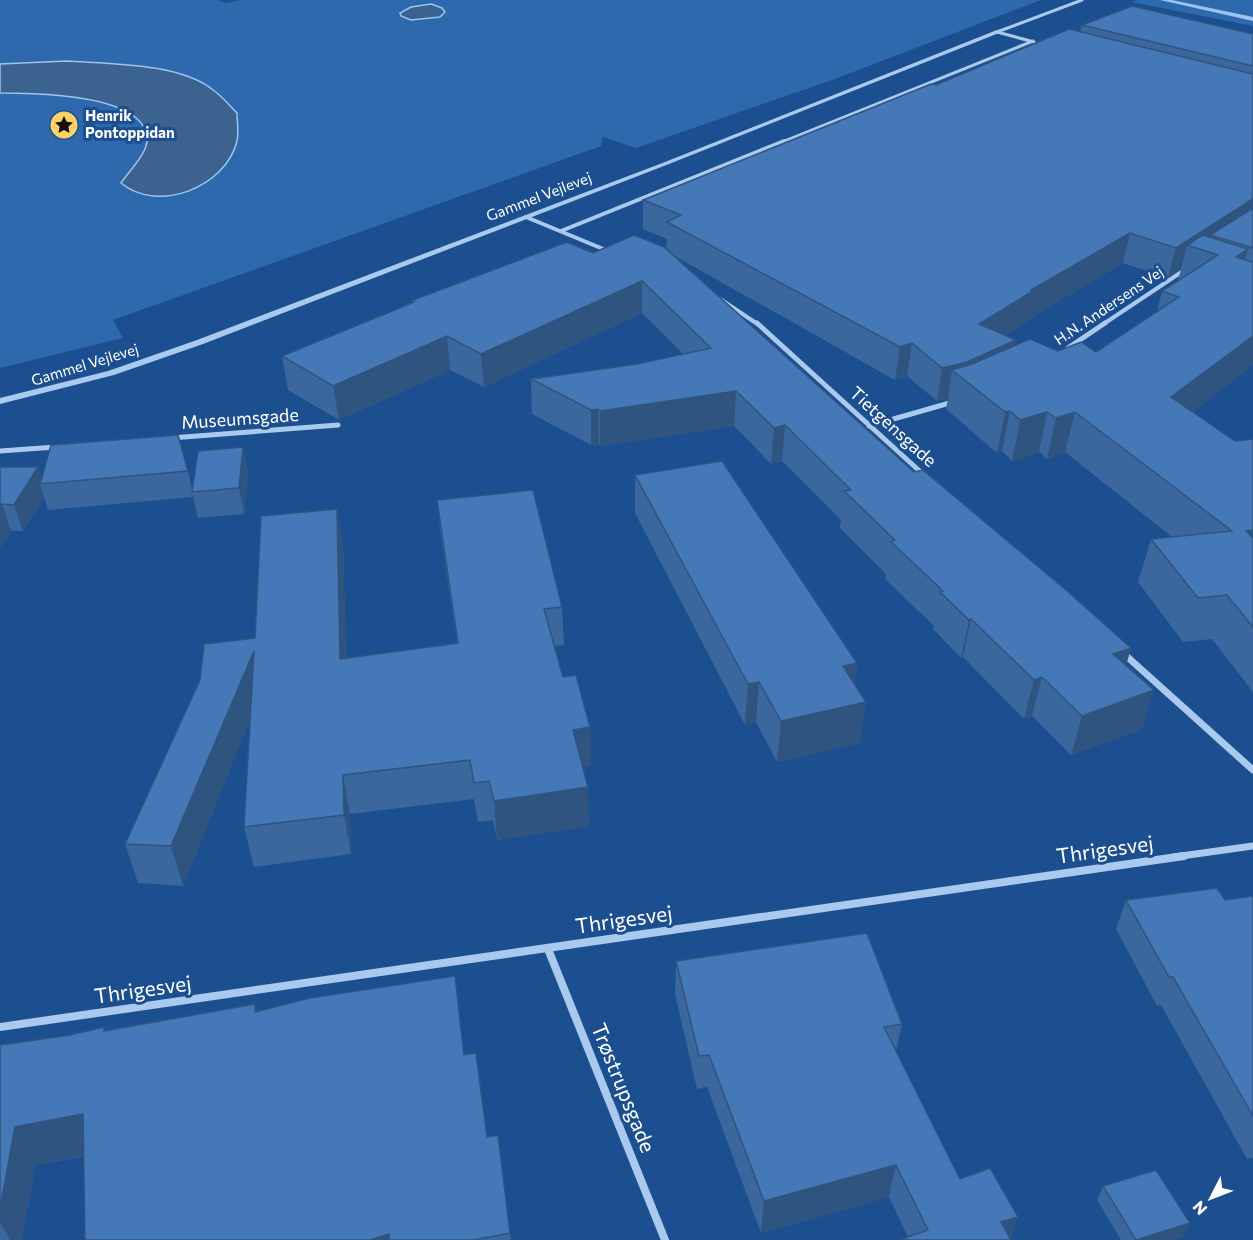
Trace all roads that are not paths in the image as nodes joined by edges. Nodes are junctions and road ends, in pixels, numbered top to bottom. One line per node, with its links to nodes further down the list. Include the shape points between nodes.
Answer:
1 (1083, 0): 2 (street, Gammel Vejlevej)
2 (997, 32): 3 (street); 5 (street, Gammel Vejlevej)
3 (1033, 42): 4 (street); 6 (street)
4 (1044, 44)
5 (526, 217): 6 (street); 12 (street, Gammel Vejlevej, via 122,369)
6 (561, 231): 7 (street)
7 (614, 253)
8 (1191, 266): 10 (street, H.N. Andersens Vej)
9 (716, 296): 14 (street, Tietgensgade, via 759,325)
10 (1062, 352)
11 (963, 399): 14 (street)
12 (0, 401)
13 (338, 425): 15 (street, Museumsgade)
14 (869, 426): 18 (street, Tietgensgade)
15 (163, 439)
16 (58, 447): 17 (street)
17 (0, 452)
18 (934, 484)
19 (1116, 647): 20 (street)
20 (1253, 770)
21 (1253, 846): 22 (street, Thrigesvej)
22 (548, 949): 23 (street, Thrigesvej); 24 (street, Trøstrupsgade)
23 (0, 1027)
24 (664, 1240)

